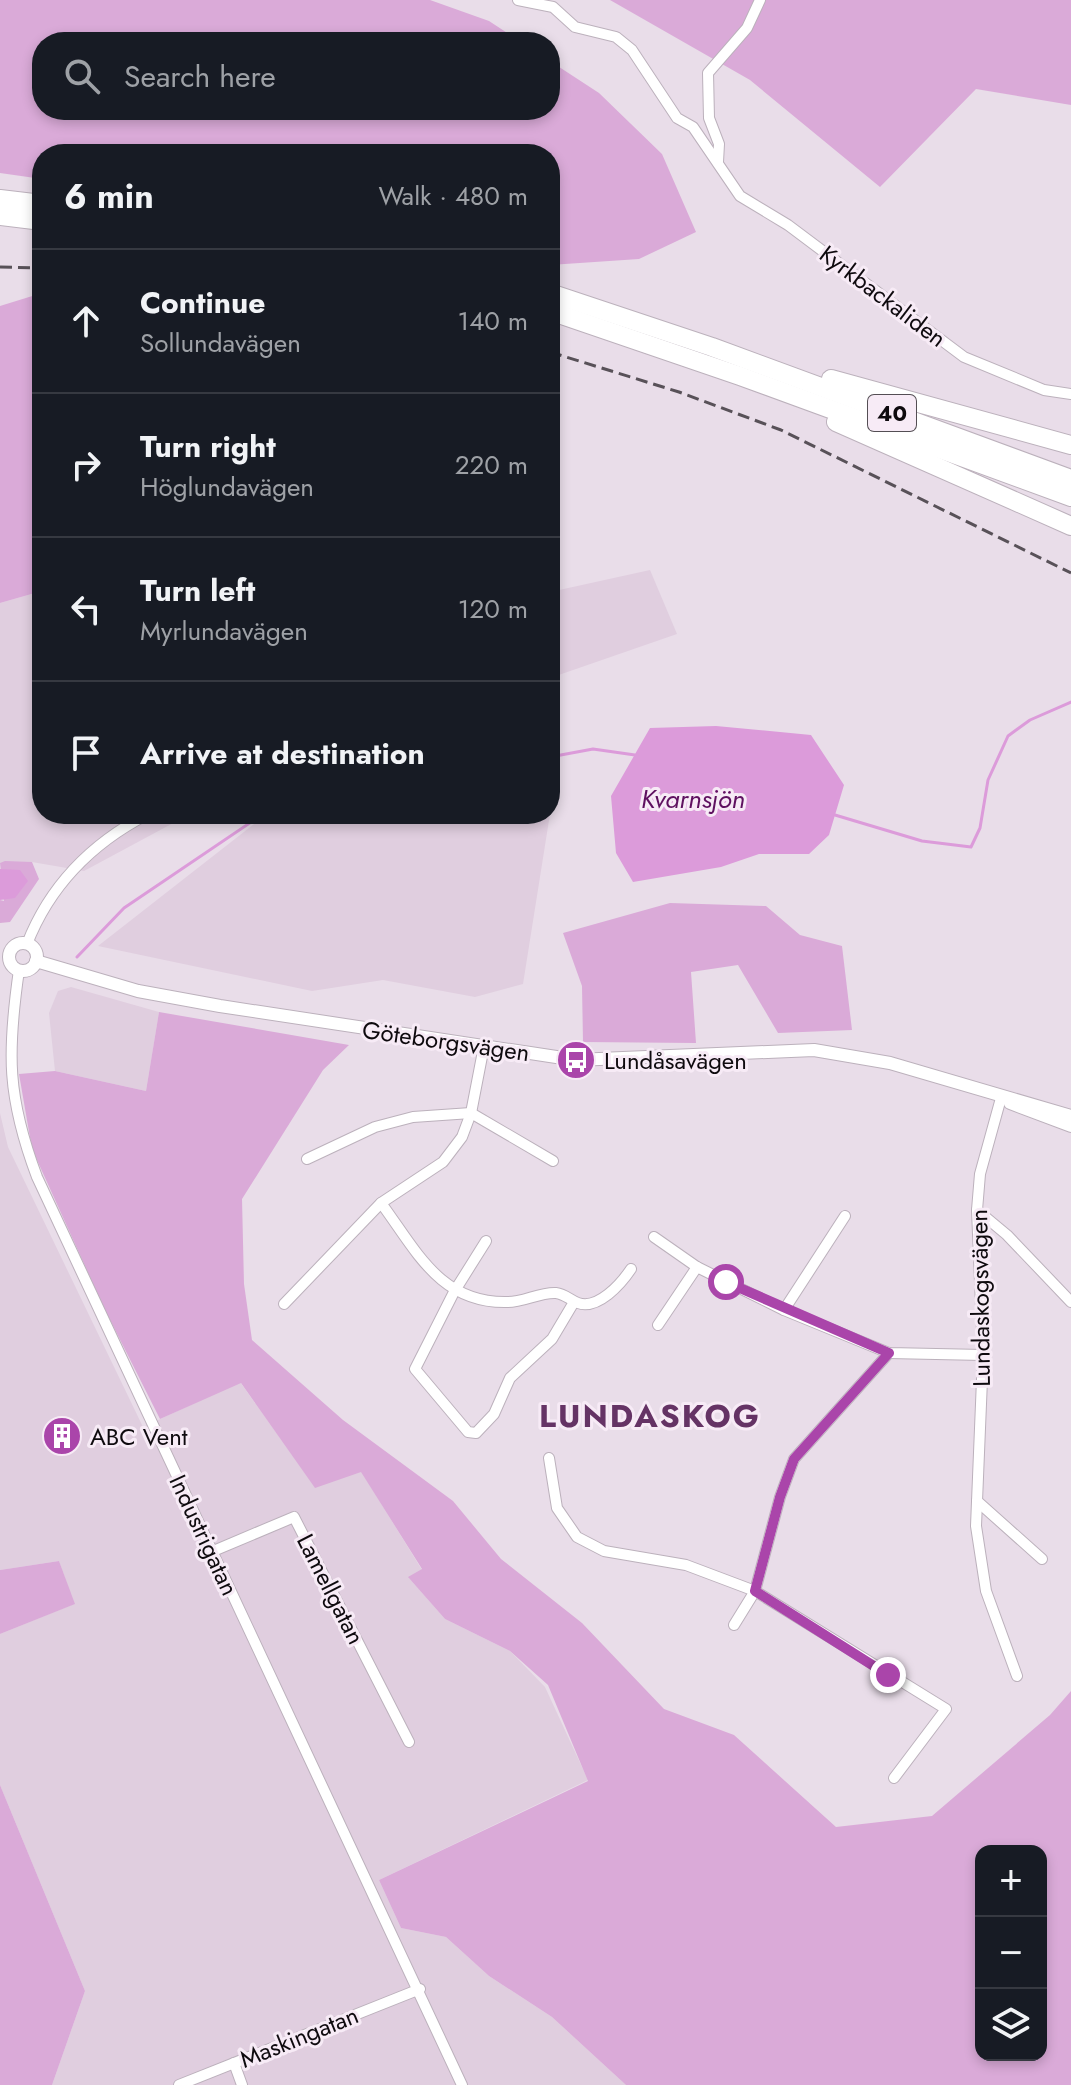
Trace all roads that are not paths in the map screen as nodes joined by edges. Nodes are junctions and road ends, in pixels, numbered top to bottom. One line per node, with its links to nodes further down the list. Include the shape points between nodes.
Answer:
1 (518, 0): 4 (street, Kyrkbackaliden, via 553,7 575,27 616,37 632,50 677,118)
2 (760, 0): 3 (street, via 747,28 708,73)
3 (709, 118): 4 (street); 5 (street, via 719,144)
4 (693, 127): 5 (street, Kyrkbackaliden)
5 (718, 162): 14 (street, Kyrkbackaliden, via 740,196 788,225 964,357 1044,390)
6 (0, 199): 7 (highway)
7 (32, 203)
8 (0, 216): 9 (highway)
9 (32, 220)
10 (560, 296): 12 (highway, 40)
11 (560, 314): 13 (highway, 40)
12 (712, 347): 15 (highway); 16 (highway, 40)
13 (740, 376): 17 (highway, 40); 18 (highway)
14 (1071, 394)
15 (1071, 445)
16 (1071, 479)
17 (1071, 497)
18 (1071, 526)
19 (123, 824): 20 (street, via 63,878)
20 (27, 944): 21 (street); 22 (street)
21 (5, 949): 23 (street)
22 (36, 961): 23 (street); 25 (street, Göteborgsvägen, via 152,993)
23 (19, 970): 24 (street, Industrigatan)
24 (5, 1021): 49 (street, Industrigatan, via 17,1121 35,1172)
25 (484, 1046): 26 (street, Göteborgsvägen, via 606,1061 814,1050 890,1063); 27 (street)
26 (1001, 1098): 28 (street, Göteborgsvägen); 29 (street, Göteborgsvägen); 33 (street, Lundaskogsvägen, via 980,1174)
27 (471, 1113): 30 (street, via 413,1117 375,1127); 31 (street); 32 (street, via 462,1137 443,1162)
28 (1071, 1116)
29 (1071, 1126)
30 (307, 1159)
31 (553, 1161)
32 (381, 1203): 39 (street, via 432,1272); 42 (street)
33 (977, 1210): 41 (street); 46 (street, Lundaskogsvägen)
34 (845, 1216): 43 (street)
35 (654, 1237): 37 (street)
36 (486, 1241): 39 (street)
37 (697, 1267): 43 (street); 44 (street)
38 (631, 1269): 40 (street, via 593,1303)
39 (454, 1292): 40 (street, via 510,1302 558,1293); 40 (street, via 415,1369 472,1434 487,1425 510,1378 552,1339)
40 (574, 1302)
41 (1071, 1302)
42 (284, 1304)
43 (784, 1310): 45 (street)
44 (658, 1325)
45 (889, 1353): 46 (street); 51 (street, via 794,1459)
46 (983, 1355): 48 (street, Lundaskogsvägen)
47 (549, 1458): 51 (street, via 557,1508 577,1537 604,1551 686,1565)
48 (977, 1501): 50 (street); 53 (street, Lundaskogsvägen, via 986,1591)
49 (211, 1552): 54 (street, Lamellgatan, via 294,1517); 56 (street, Industrigatan)
50 (1042, 1559)
51 (755, 1591): 52 (street); 55 (street, via 946,1709)
52 (734, 1625)
53 (1017, 1676)
54 (409, 1742)
55 (894, 1778)
56 (420, 1989): 57 (street, Maskingatan); 60 (street, Industrigatan)
57 (234, 2063): 58 (street, Maskingatan); 59 (street)
58 (179, 2085)
59 (242, 2085)
60 (462, 2085)

